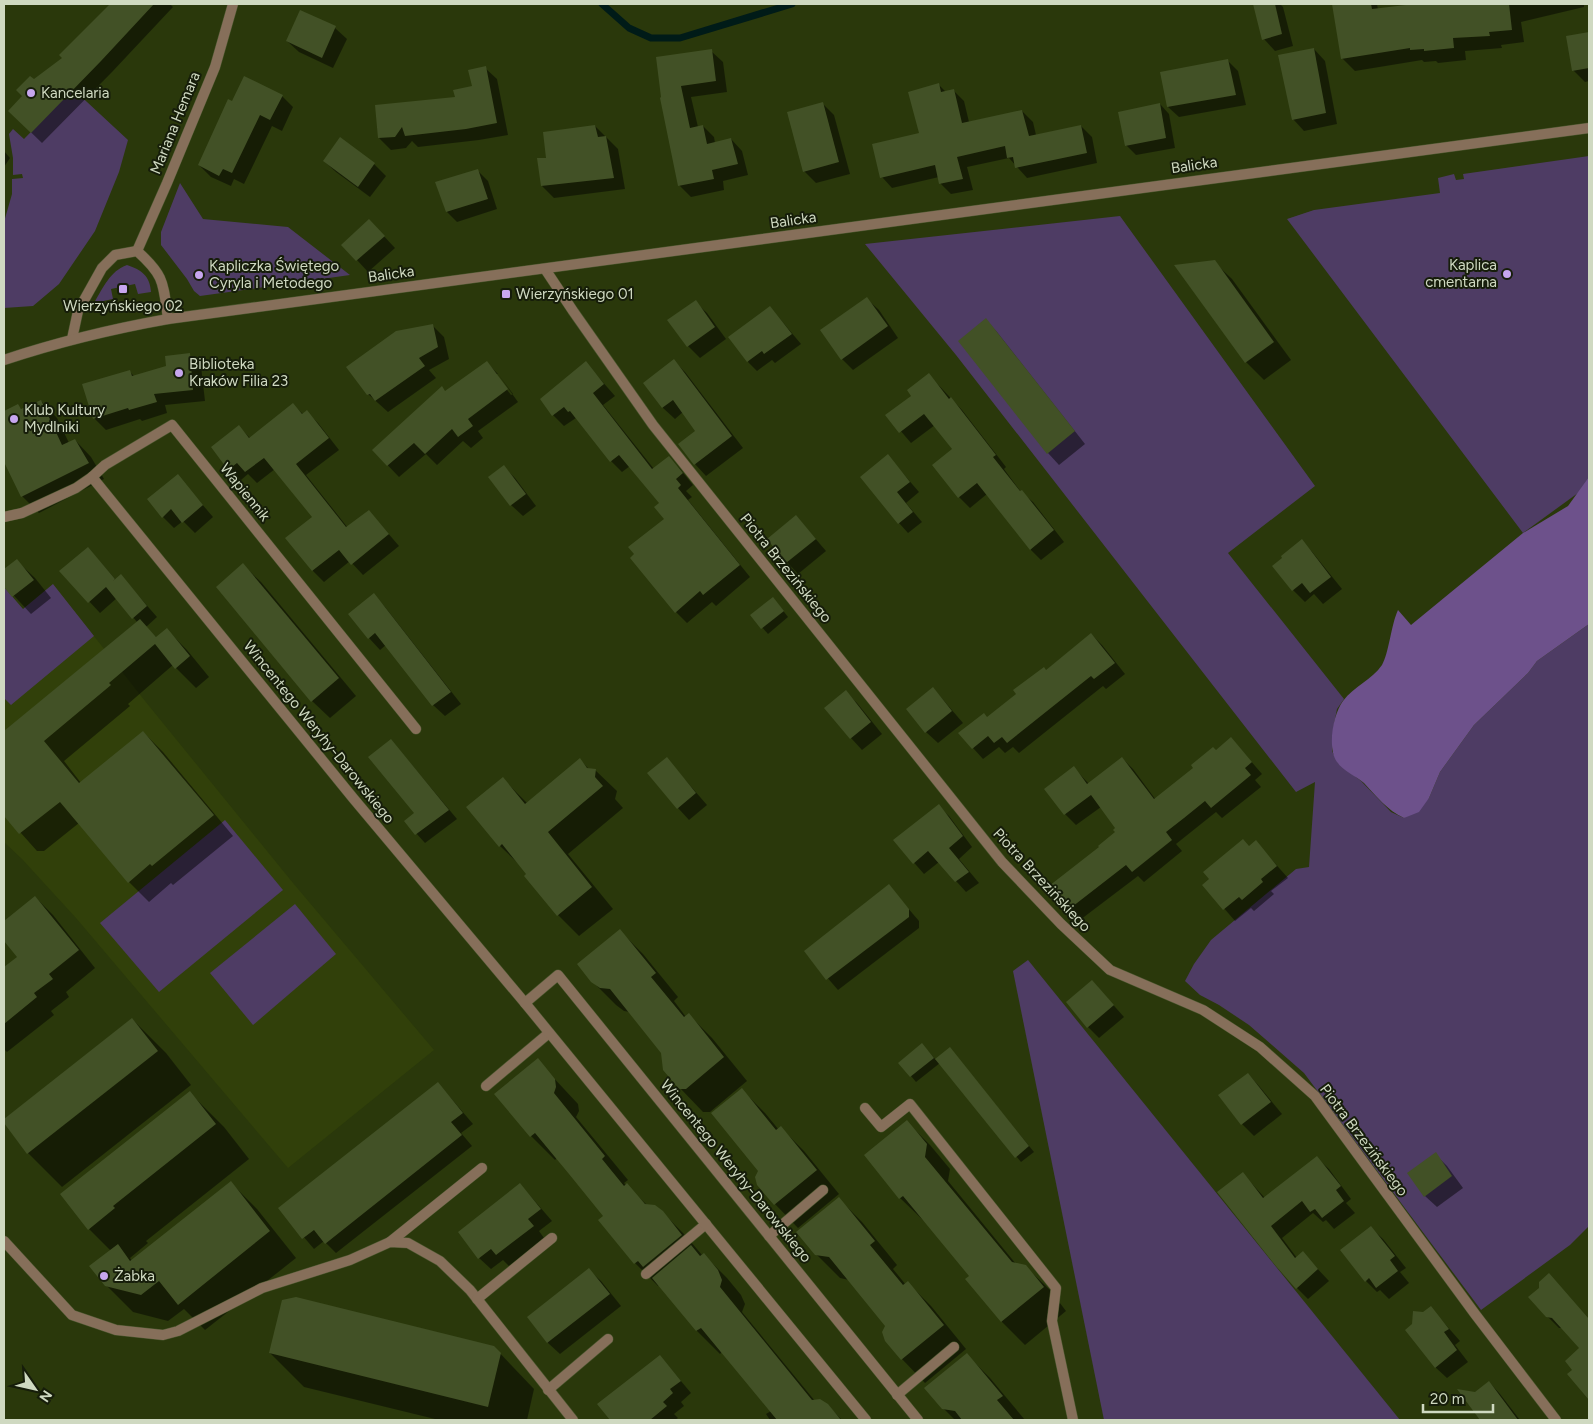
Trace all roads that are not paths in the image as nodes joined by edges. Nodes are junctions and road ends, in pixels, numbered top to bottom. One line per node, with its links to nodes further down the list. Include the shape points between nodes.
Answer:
1 (233, 4): 3 (street, Mariana Hemara, via 214,67)
2 (1589, 128): 4 (street, Balicka)
3 (137, 251): 5 (street, via 160,276); 6 (street, via 115,255 102,268 78,311)
4 (545, 269): 5 (street, Balicka); 32 (street, Piotra Brzezińskiego, via 653,425 1002,862 1110,970 1202,1010 1260,1047 1315,1096)
5 (168, 319): 6 (street, Balicka)
6 (72, 339): 7 (street, Balicka)
7 (4, 360)
8 (92, 477): 9 (street, Wapiennik, via 22,513); 10 (street, Wapiennik, via 105,465 172,425); 11 (street, Wincentego Weryhy-Darowskiego)
9 (4, 517)
10 (416, 729)
11 (525, 1004): 12 (street, Wincentego Weryhy-Darowskiego); 18 (street, Wincentego Weryhy-Darowskiego, via 558,975)
12 (549, 1033): 13 (street); 17 (street, Wincentego Weryhy-Darowskiego)
13 (486, 1086)
14 (866, 1108): 31 (street, via 881,1127 910,1104 1056,1288 1052,1321)
15 (482, 1168): 21 (street)
16 (823, 1190): 18 (street)
17 (706, 1224): 22 (street); 29 (street, Wincentego Weryhy-Darowskiego)
18 (769, 1236): 27 (street, Wincentego Weryhy-Darowskiego)
19 (552, 1238): 23 (street)
20 (4, 1241): 21 (street, via 72,1315 116,1330 163,1335 178,1331 262,1288 350,1260)
21 (390, 1242): 23 (street, via 408,1243 440,1262)
22 (646, 1274)
23 (477, 1299): 26 (street)
24 (608, 1339): 26 (street)
25 (954, 1347): 27 (street)
26 (548, 1390): 28 (street)
27 (897, 1395): 30 (street, Wincentego Weryhy-Darowskiego)
28 (573, 1420)
29 (866, 1420)
30 (918, 1420)
31 (1073, 1420)
32 (1556, 1420)

